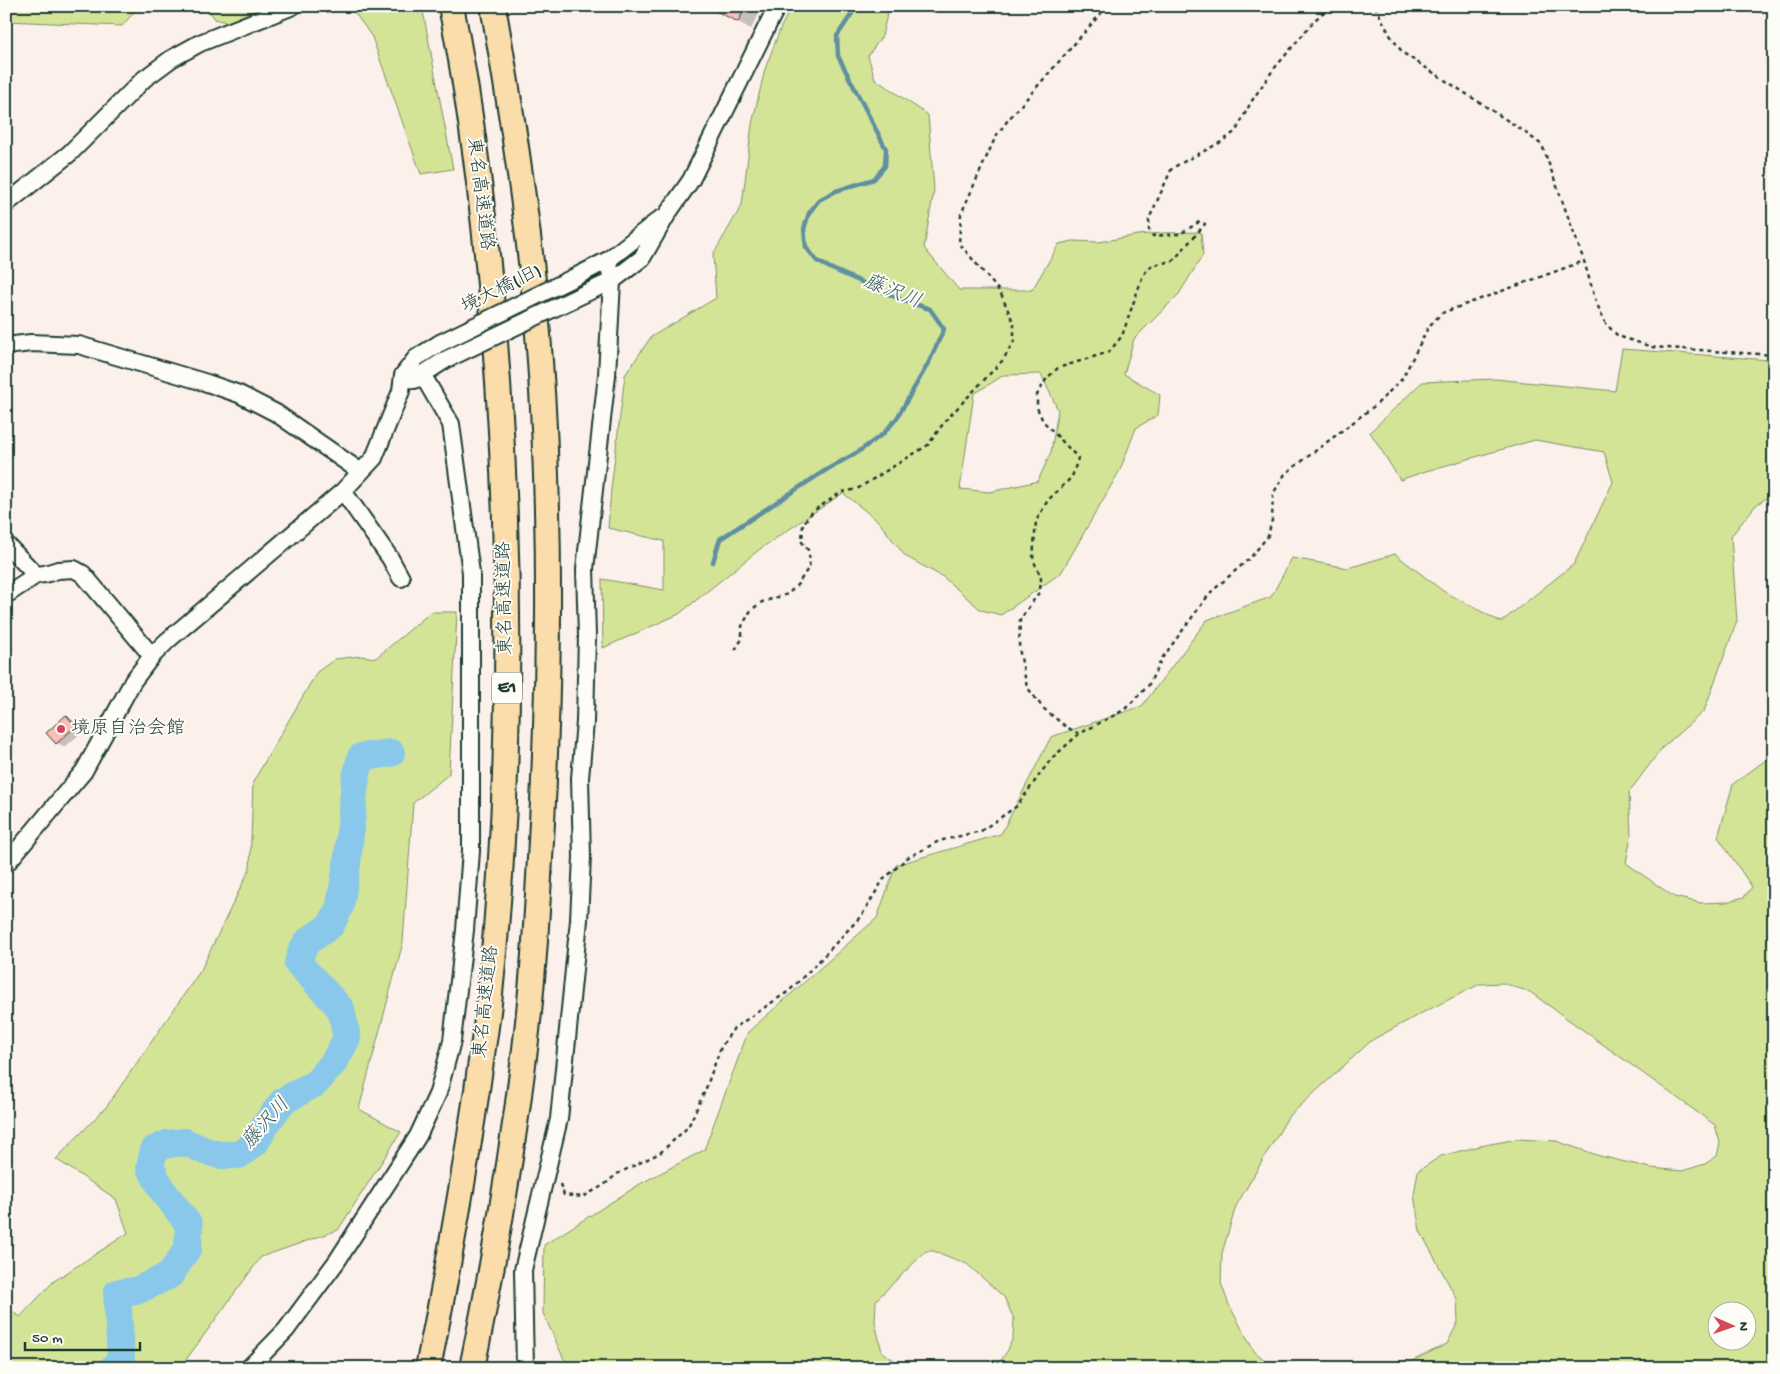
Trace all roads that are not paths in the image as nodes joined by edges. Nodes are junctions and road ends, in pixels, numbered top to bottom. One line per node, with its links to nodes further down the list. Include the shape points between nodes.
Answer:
1 (293, 6): 5 (street, via 200,43 171,60 144,79 70,153)
2 (451, 6): 21 (highway, 東名高速道路 / E1, via 476,159 492,294 503,454 508,647 505,804 490,996 464,1182)
3 (493, 6): 22 (highway, E1, via 531,253 540,360 547,486 547,731 538,903 525,1047 506,1186)
4 (777, 6): 6 (street, via 691,180)
5 (6, 204)
6 (668, 213): 7 (street, 境大橋(旧)); 8 (street, via 642,258)
7 (608, 260): 8 (street); 11 (street, 境大橋(旧), bridge, via 440,343 416,358 403,375)
8 (612, 282): 10 (street, bridge, via 445,360); 23 (street, via 607,375 584,569 587,636 580,778 582,857 579,920 559,1119 523,1270)
9 (6, 346): 12 (street, via 31,343 79,345 239,394 276,414)
10 (422, 374): 11 (street); 20 (street, via 450,424 471,573 471,852 452,1041 438,1093 418,1136 338,1261 286,1330)
11 (400, 390): 12 (street, 境大橋(旧), via 374,458)
12 (361, 472): 13 (street, 境大橋(旧))
13 (343, 491): 16 (street); 18 (street, 境大橋(旧))
14 (6, 544): 15 (street)
15 (36, 575): 17 (street); 18 (street, via 74,569 83,574)
16 (401, 578)
17 (6, 595)
18 (152, 656): 19 (street, 境大橋(旧), via 133,681 84,771)
19 (6, 864)
20 (249, 1368)
21 (428, 1368)
22 (472, 1368)
23 (525, 1368)

